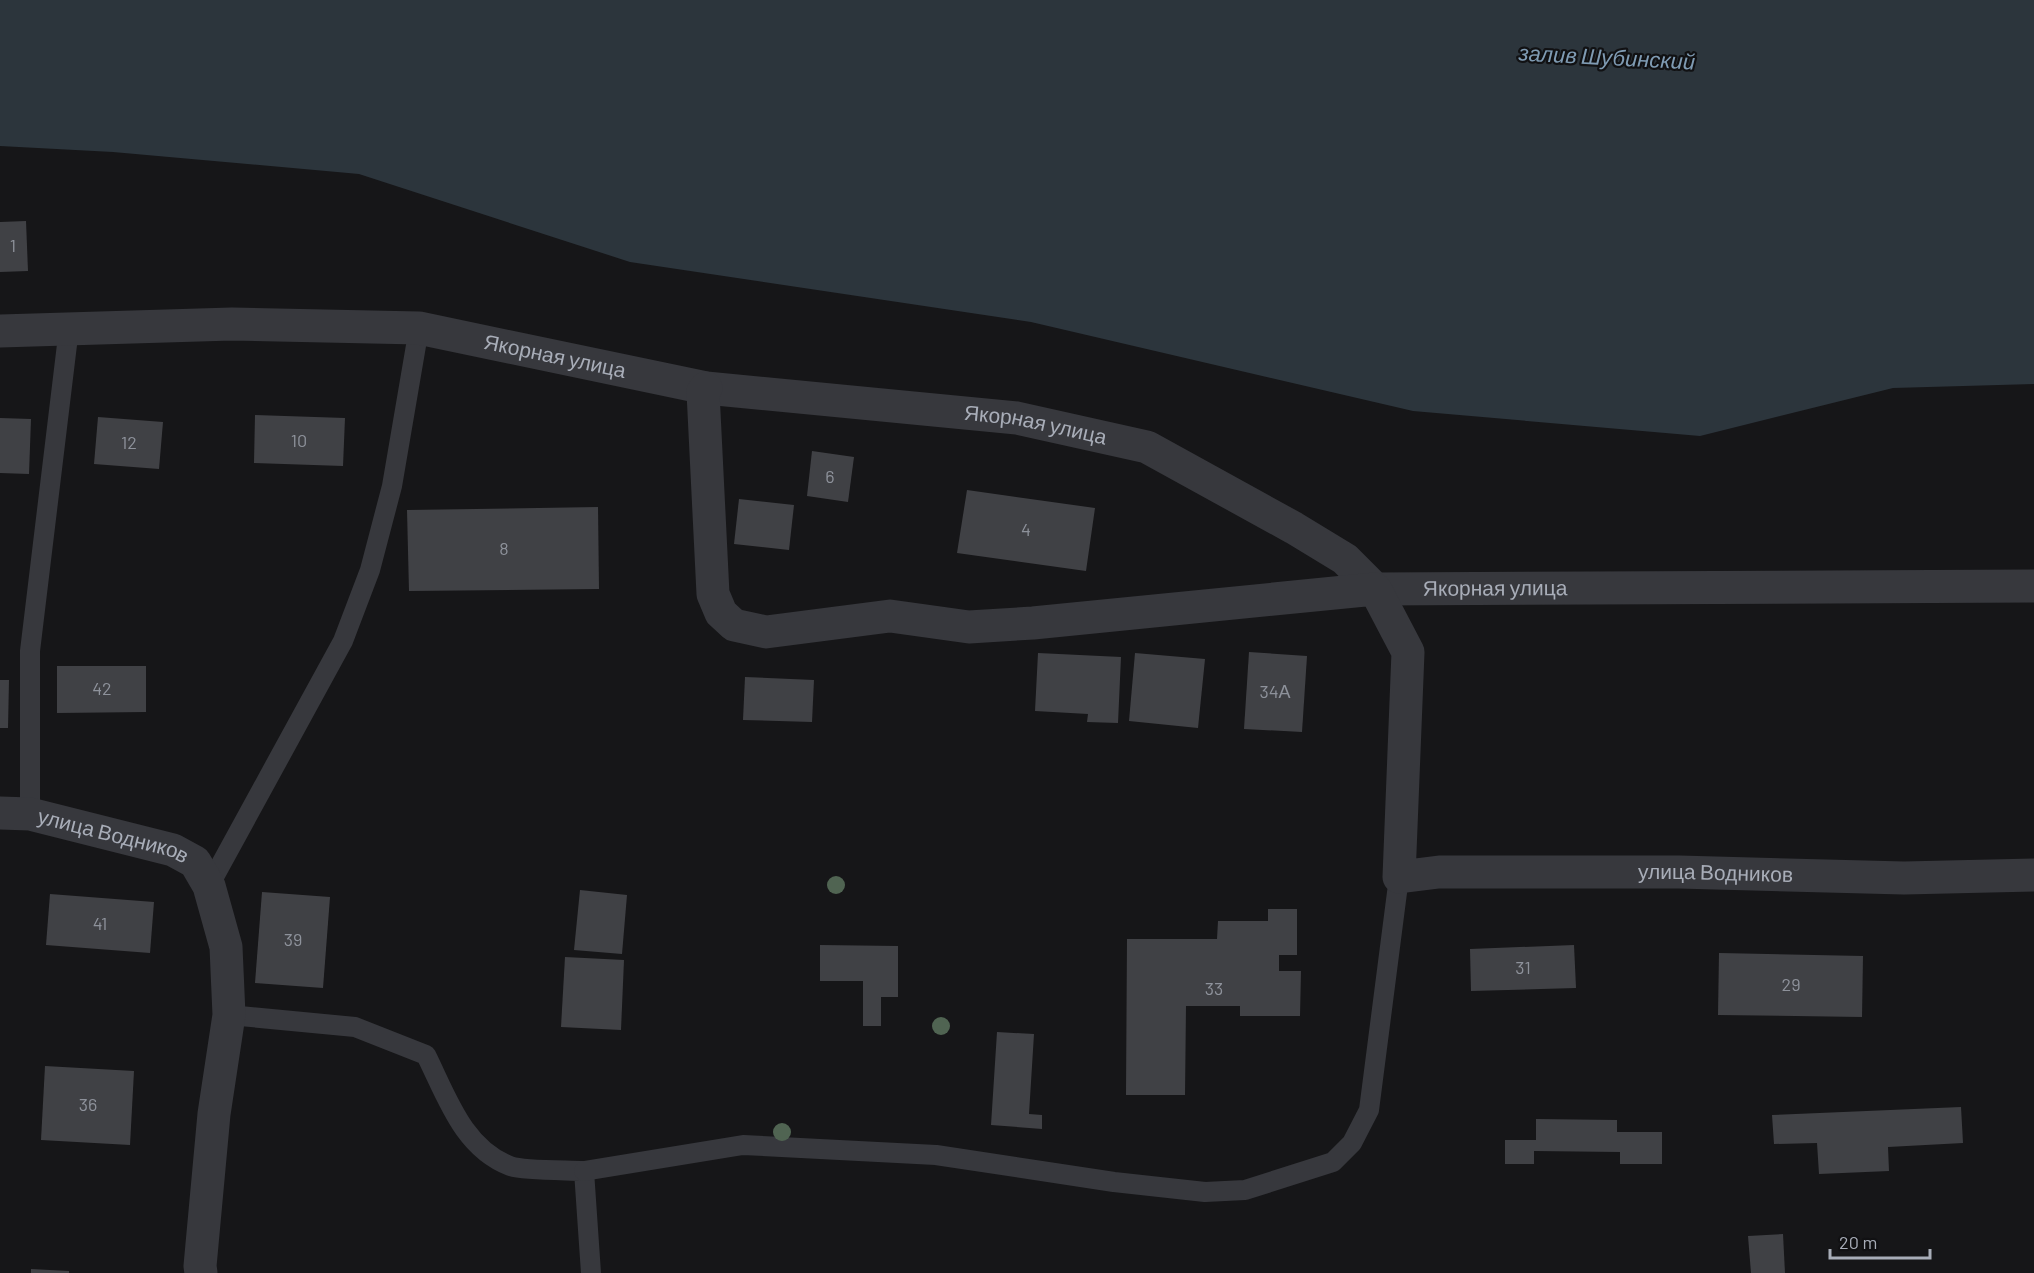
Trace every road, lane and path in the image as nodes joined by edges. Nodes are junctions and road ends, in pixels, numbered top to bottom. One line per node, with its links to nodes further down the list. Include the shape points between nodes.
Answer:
1 (69, 328): 2 (street, Якорная улица, via 232,324); 3 (street, Якорная улица); 7 (lane, via 30,651)
2 (419, 328): 4 (street, Якорная улица); 10 (lane, via 392,486 370,570 343,641)
3 (0, 331)
4 (706, 388): 6 (street, Якорная улица, via 1017,418 1147,447 1345,559); 6 (street, via 703,392 713,594 721,613 734,625 766,633 890,616 969,627)
5 (2034, 586): 6 (street, Якорная улица)
6 (1375, 589): 9 (street, via 1408,652)
7 (15, 814): 10 (street, улица Водников, via 173,850 195,862)
8 (2034, 875): 9 (street, улица Водников, via 1904,878 1679,872 1439,872)
9 (1399, 877): 12 (lane, via 1369,1110 1352,1143 1333,1162 1322,1166 1245,1190 1205,1192 936,1155 742,1145)
10 (209, 886): 11 (street, улица Водников, via 226,947)
11 (229, 1015): 12 (lane, via 355,1027 426,1055 461,1126 481,1150 512,1167); 13 (street, улица Водников, via 214,1114)
12 (584, 1170): 14 (lane)
13 (201, 1273)
14 (591, 1273)

